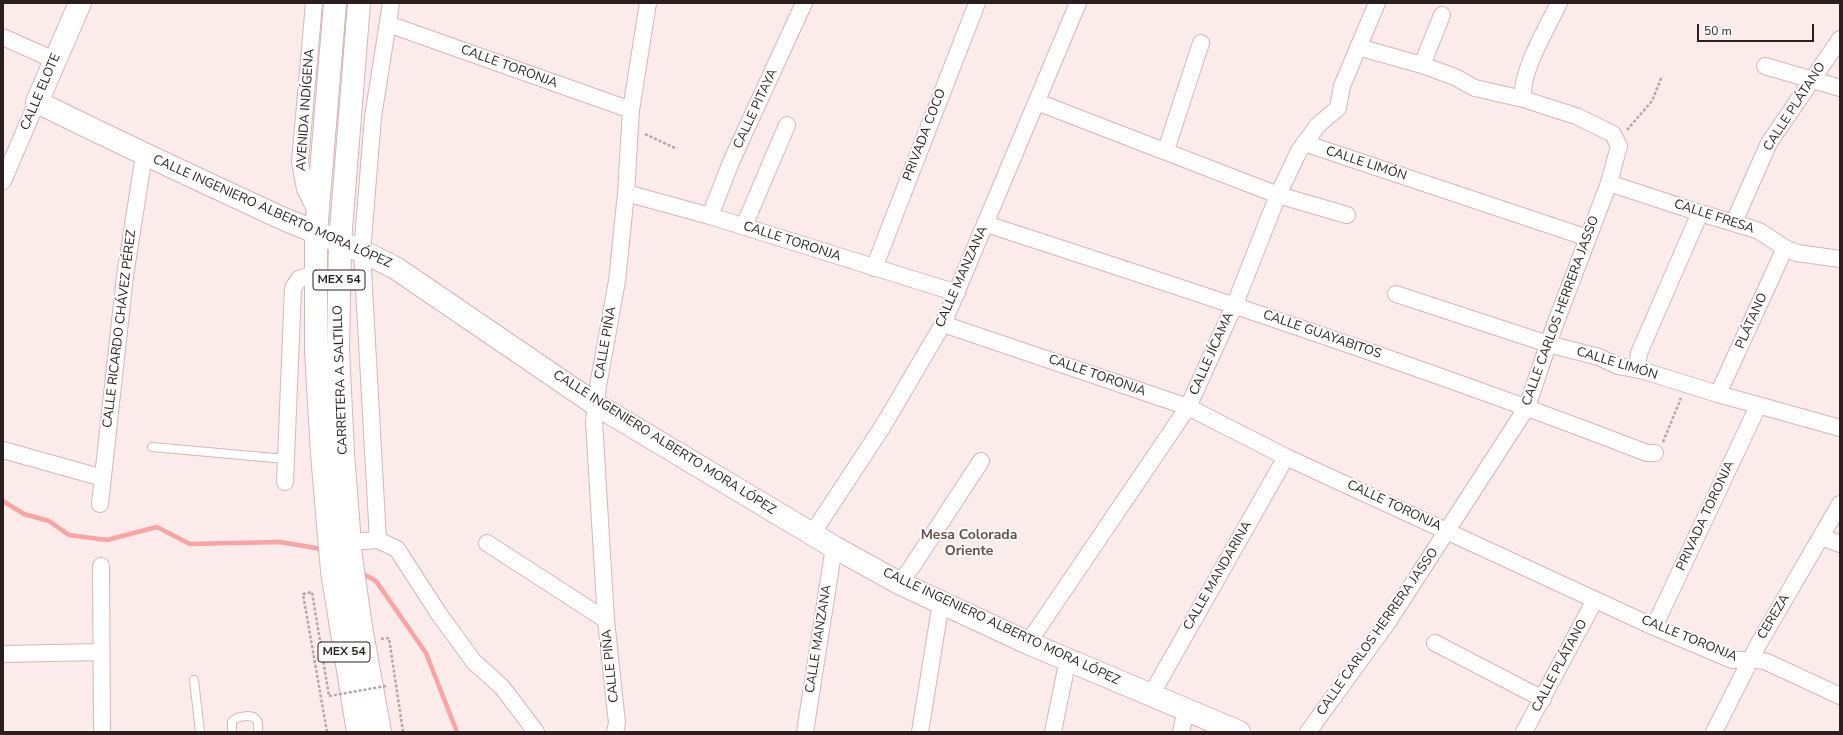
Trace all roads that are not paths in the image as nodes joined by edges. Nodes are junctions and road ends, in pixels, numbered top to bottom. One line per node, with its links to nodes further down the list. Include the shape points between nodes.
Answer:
1 (80, 3): 18 (street, CALLE ELOTE)
2 (314, 3): 39 (street, AVENIDA INDÍGENA, via 300,162 301,176)
3 (335, 3): 39 (street, CARRETERA A SALTILLO / MEX 54)
4 (359, 3): 43 (street, CARRETERA A SALTILLO / MEX 54)
5 (391, 3): 13 (street)
6 (648, 3): 26 (street, CALLE PIÑA)
7 (804, 3): 37 (street, CALLE PITAYA, via 731,162)
8 (977, 3): 47 (street, PRIVADA COCO)
9 (1078, 3): 25 (street, CALLE MANZANA)
10 (1377, 3): 17 (street, CALLE JÍCAMA)
11 (1559, 3): 23 (street, via 1526,74 1522,89)
12 (1442, 15): 19 (street)
13 (388, 24): 26 (street, CALLE TORONJA); 45 (street, via 373,117)
14 (3, 37): 18 (street)
15 (1840, 39): 21 (street, CALLE PLÁTANO)
16 (1201, 43): 29 (street)
17 (1358, 48): 19 (street); 28 (street, CALLE JÍCAMA, via 1342,86 1338,108 1318,125)
18 (54, 60): 24 (street, CALLE ELOTE)
19 (1422, 65): 23 (street, via 1455,77 1475,88)
20 (1765, 66): 21 (street)
21 (1811, 80): 22 (street); 38 (street, CALLE PLÁTANO, via 1769,143)
22 (1840, 88)
23 (1523, 98): 32 (street, CALLE CARLOS HERRERA JASSO, via 1576,116 1613,134 1619,146)
24 (37, 102): 30 (street, CALLE INGENIERO ALBERTO MORA LÓPEZ); 31 (street, CALLE ELOTE)
25 (1037, 102): 29 (street); 40 (street, CALLE MANZANA)
26 (631, 110): 33 (street, CALLE PIÑA)
27 (787, 125): 41 (street)
28 (1304, 143): 34 (street, CALLE JÍCAMA); 42 (street, CALLE LIMÓN)
29 (1166, 150): 34 (street)
30 (144, 155): 39 (street, CALLE INGENIERO ALBERTO MORA LÓPEZ); 67 (street, CALLE RICARDO CHÁVEZ PÉREZ, via 125,276)
31 (3, 181)
32 (1609, 183): 35 (street, CALLE FRESA); 42 (street, CALLE CARLOS HERRERA JASSO)
33 (626, 193): 37 (street, CALLE TORONJA); 56 (street, CALLE PIÑA, via 617,281)
34 (1278, 195): 36 (street); 51 (street, CALLE JÍCAMA)
35 (1700, 213): 38 (street, CALLE FRESA); 54 (street, via 1639,353)
36 (1347, 215)
37 (710, 216): 41 (street, CALLE TORONJA)
38 (1734, 222): 44 (street, CALLE FRESA, via 1759,231)
39 (316, 223): 43 (street, CALLE INGENIERO ALBERTO MORA LÓPEZ); 48 (street, CARRETERA A SALTILLO / MEX 54)
40 (986, 224): 49 (street, CALLE MANZANA); 51 (street, CALLE GUAYABITOS)
41 (744, 226): 47 (street, CALLE TORONJA)
42 (1588, 238): 53 (street, CALLE CARLOS HERRERA JASSO)
43 (340, 242): 45 (street, CALLE INGENIERO ALBERTO MORA LÓPEZ); 78 (street, CARRETERA A SALTILLO / MEX 54, via 339,365)
44 (1785, 248): 46 (street, CALLE FRESA, via 1809,255); 55 (street, PLÁTANO)
45 (362, 252): 56 (street, CALLE INGENIERO ALBERTO MORA LÓPEZ, via 397,269); 74 (street)
46 (1840, 259)
47 (874, 268): 49 (street, CALLE TORONJA)
48 (315, 274): 65 (street, via 299,279 293,288); 100 (street, CARRETERA A SALTILLO / MEX 54, via 318,402 332,571)
49 (957, 293): 52 (street, CALLE MANZANA)
50 (1396, 294): 53 (street, CALLE LIMÓN)
51 (1234, 304): 58 (street, CALLE JÍCAMA); 59 (street, CALLE GUAYABITOS)
52 (943, 324): 58 (street, CALLE TORONJA); 72 (street, CALLE MANZANA, via 883,426)
53 (1548, 344): 54 (street, CALLE LIMÓN, via 1599,357 1618,366); 59 (street, CALLE CARLOS HERRERA JASSO)
54 (1637, 369): 55 (street, CALLE LIMÓN)
55 (1718, 394): 57 (street, CALLE LIMÓN)
56 (595, 404): 72 (street, CALLE INGENIERO ALBERTO MORA LÓPEZ); 83 (street, CALLE PIÑA)
57 (1758, 406): 60 (street, CALLE LIMÓN); 84 (street, PRIVADA TORONJA)
58 (1188, 407): 64 (street, CALLE TORONJA); 85 (street, CALLE JÍCAMA)
59 (1527, 407): 63 (street, CALLE GUAYABITOS, via 1647,452); 71 (street, CALLE CARLOS HERRERA JASSO)
60 (1840, 428)
61 (152, 447): 65 (lane)
62 (3, 450): 67 (street)
63 (1655, 452)
64 (1286, 457): 71 (street, CALLE TORONJA); 92 (street, CALLE MANDARINA)
65 (286, 459): 68 (street)
66 (981, 460): 80 (street)
67 (103, 478): 69 (street, CALLE RICARDO CHÁVEZ PÉREZ)
68 (285, 482)
69 (100, 504)
70 (1840, 504): 73 (street, CEREZA)
71 (1447, 530): 81 (street, CALLE TORONJA); 109 (street, CALLE CARLOS HERRERA JASSO, via 1388,622)
72 (812, 534): 77 (street, CALLE INGENIERO ALBERTO MORA LÓPEZ)
73 (1822, 537): 76 (street); 90 (street, CEREZA)
74 (378, 540): 78 (street); 102 (street, via 397,549 474,662 502,687)
75 (487, 543): 83 (street)
76 (1840, 544)
77 (834, 546): 80 (street, CALLE INGENIERO ALBERTO MORA LÓPEZ); 104 (street, CALLE MANZANA)
78 (351, 549): 101 (street, CARRETERA A SALTILLO / MEX 54)
79 (101, 566): 87 (street)
80 (899, 583): 82 (street, CALLE INGENIERO ALBERTO MORA LÓPEZ)
81 (1595, 600): 84 (street, CALLE TORONJA); 94 (street, CALLE PLÁTANO)
82 (940, 602): 85 (street, CALLE INGENIERO ALBERTO MORA LÓPEZ); 105 (street)
83 (606, 620): 103 (street, CALLE PIÑA, via 617,723)
84 (1654, 627): 90 (street, CALLE TORONJA, via 1732,660)
85 (1028, 643): 89 (street, CALLE INGENIERO ALBERTO MORA LÓPEZ)
86 (1436, 643): 94 (street)
87 (101, 652): 88 (street); 96 (street)
88 (3, 654)
89 (1068, 659): 92 (street, CALLE INGENIERO ALBERTO MORA LÓPEZ); 106 (street)
90 (1749, 660): 93 (street, CALLE TORONJA, via 1768,662); 111 (street, CEREZA)
91 (194, 680): 97 (lane)
92 (1150, 695): 95 (street, CALLE INGENIERO ALBERTO MORA LÓPEZ)
93 (1840, 696)
94 (1543, 699): 110 (street, CALLE PLÁTANO)
95 (1186, 710): 107 (street); 108 (street, CALLE INGENIERO ALBERTO MORA LÓPEZ)
96 (102, 732)
97 (200, 732)
98 (232, 732): 99 (lane, via 233,719 251,717 258,721)
99 (258, 732)
100 (358, 732)
101 (380, 732)
102 (536, 732)
103 (615, 732)
104 (805, 732)
105 (920, 732)
106 (1053, 732)
107 (1181, 732)
108 (1239, 732)
109 (1308, 732)
110 (1524, 732)
111 (1714, 732)

